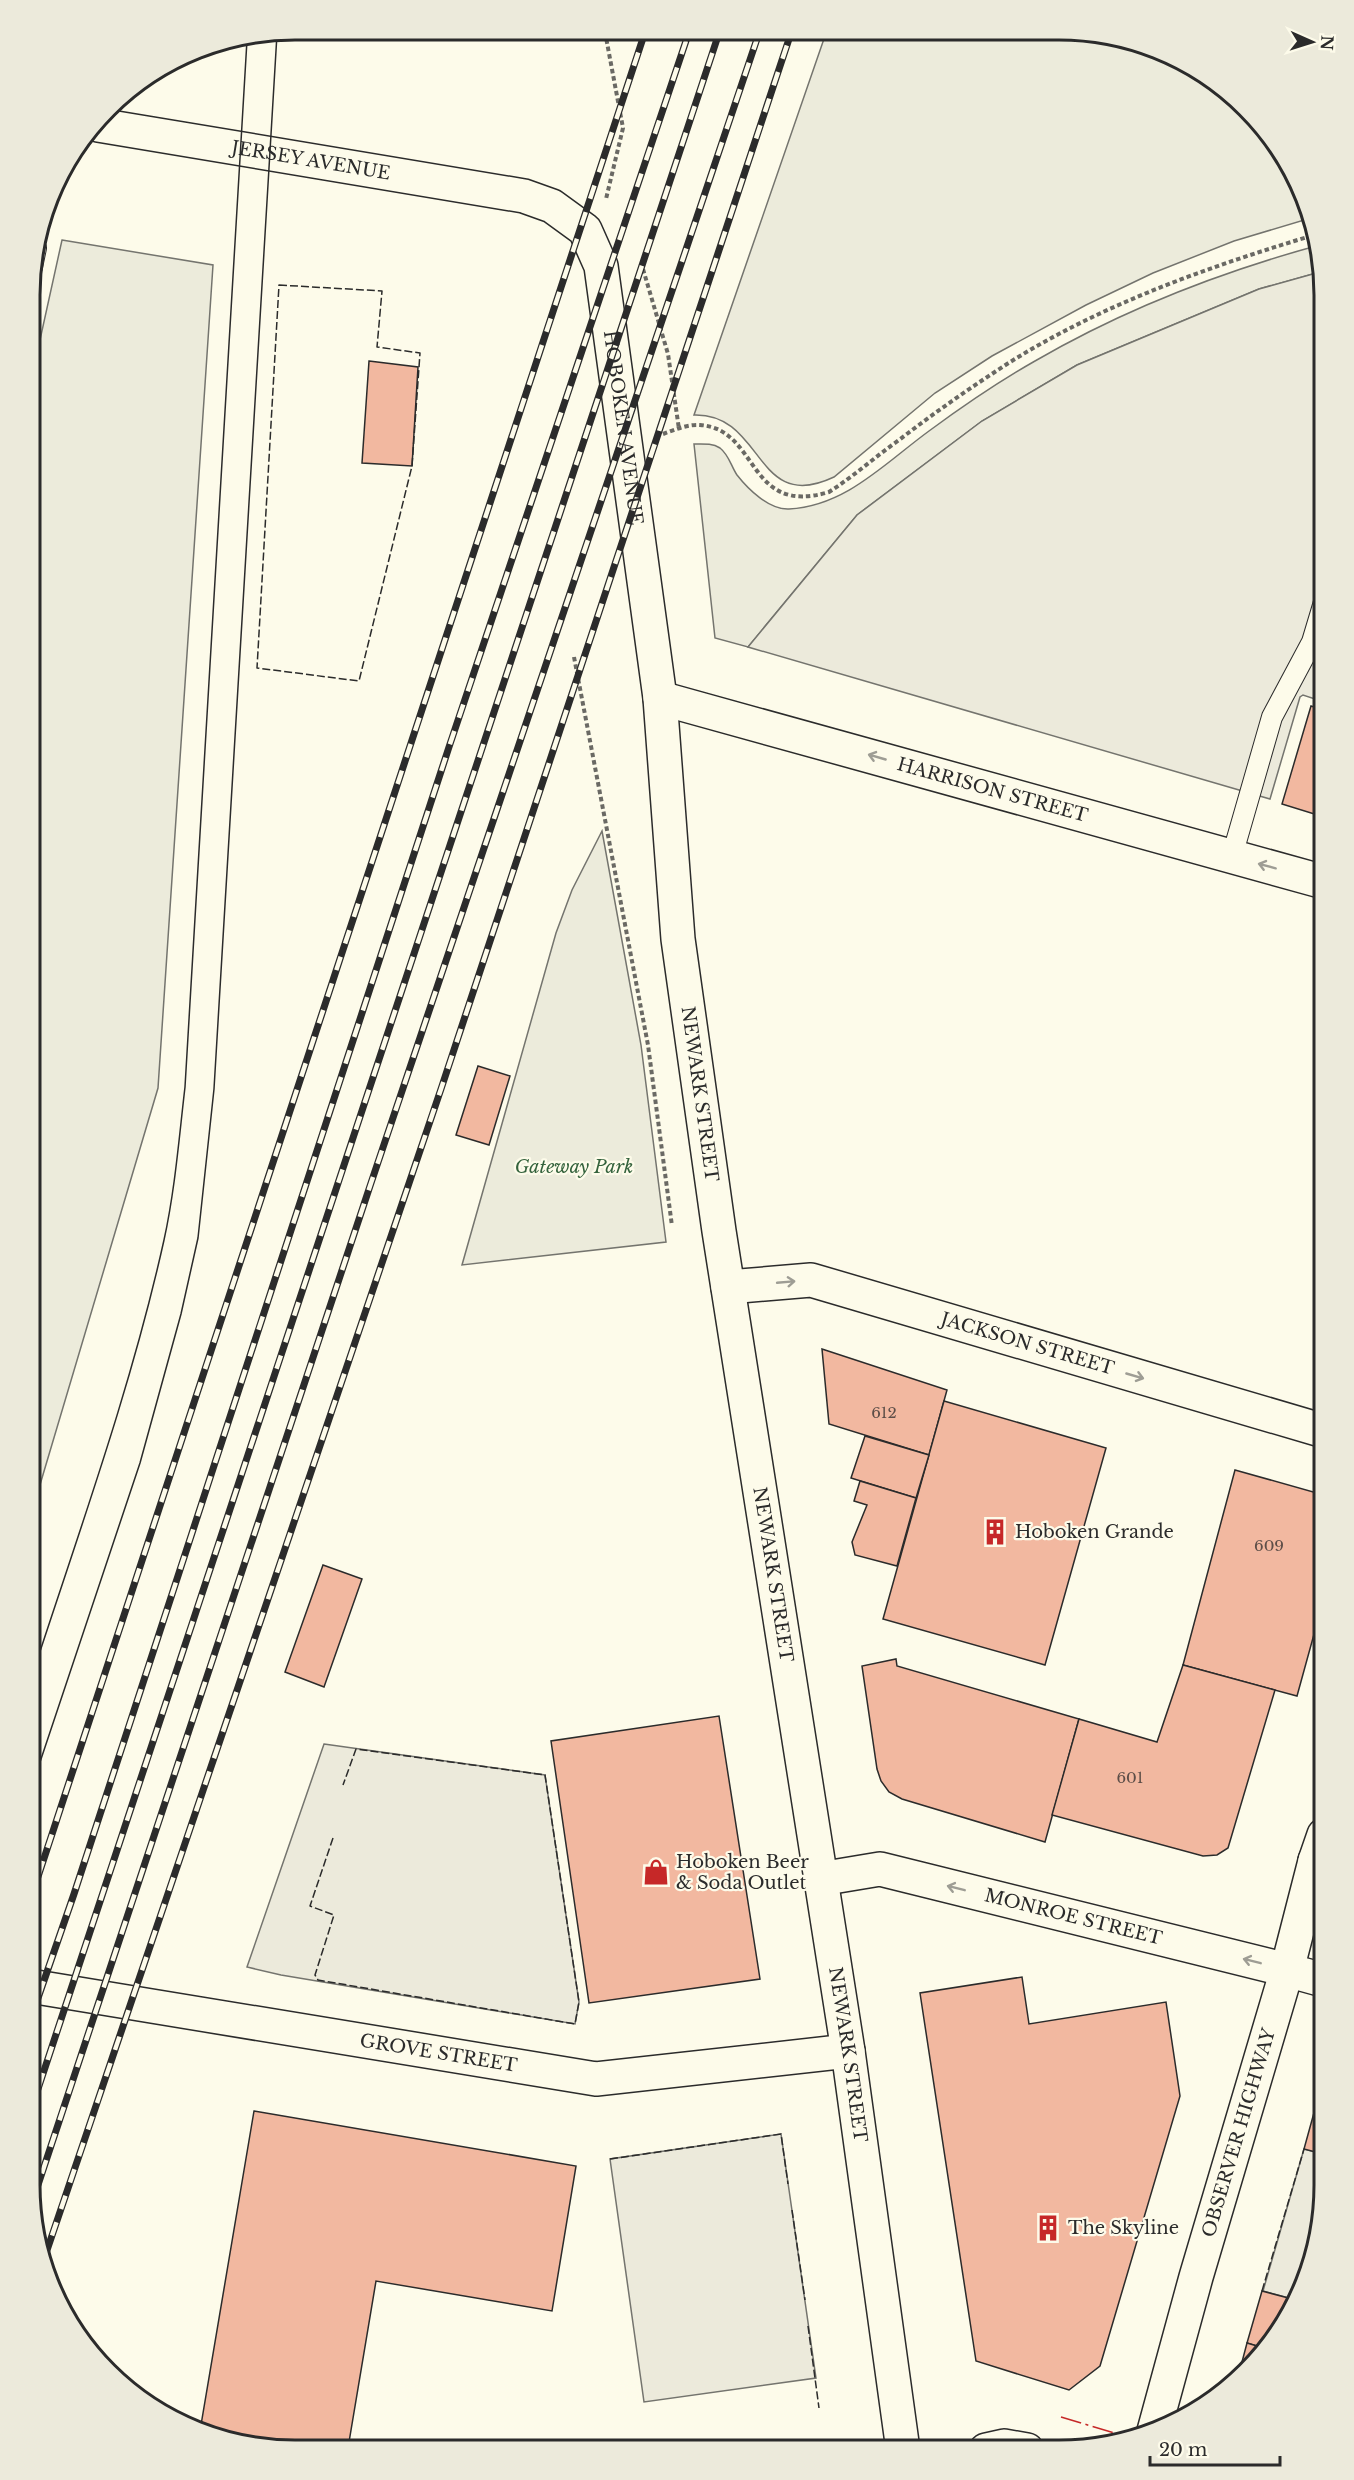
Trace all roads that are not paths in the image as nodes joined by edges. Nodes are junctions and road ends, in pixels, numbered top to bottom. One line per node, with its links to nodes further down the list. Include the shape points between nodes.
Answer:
1 (105, 126): 2 (main road, JERSEY AVENUE)
2 (524, 196): 4 (main road, HOBOKEN AVENUE, via 552,206 585,230 602,266)
3 (1314, 635): 5 (lane, via 1272,717)
4 (660, 698): 5 (main road, HARRISON STREET, one-way to 4); 7 (main road, NEWARK STREET, via 678,939)
5 (1232, 856): 6 (main road, HARRISON STREET, one-way to 5)
6 (1314, 879)
7 (728, 1287): 8 (main road, JACKSON STREET, one-way to 8, via 811,1280); 10 (main road, NEWARK STREET)
8 (1314, 1428)
9 (1314, 1876): 11 (main road, OBSERVER HIGHWAY)
10 (820, 1879): 11 (main road, MONROE STREET, one-way to 10, via 880,1869); 14 (main road, NEWARK STREET)
11 (1287, 1970): 12 (main road, MONROE STREET); 15 (main road, OBSERVER HIGHWAY)
12 (1314, 1978)
13 (40, 1988): 14 (main road, GROVE STREET, via 596,2079)
14 (848, 2051): 16 (main road, NEWARK STREET)
15 (1157, 2420)
16 (902, 2440)

